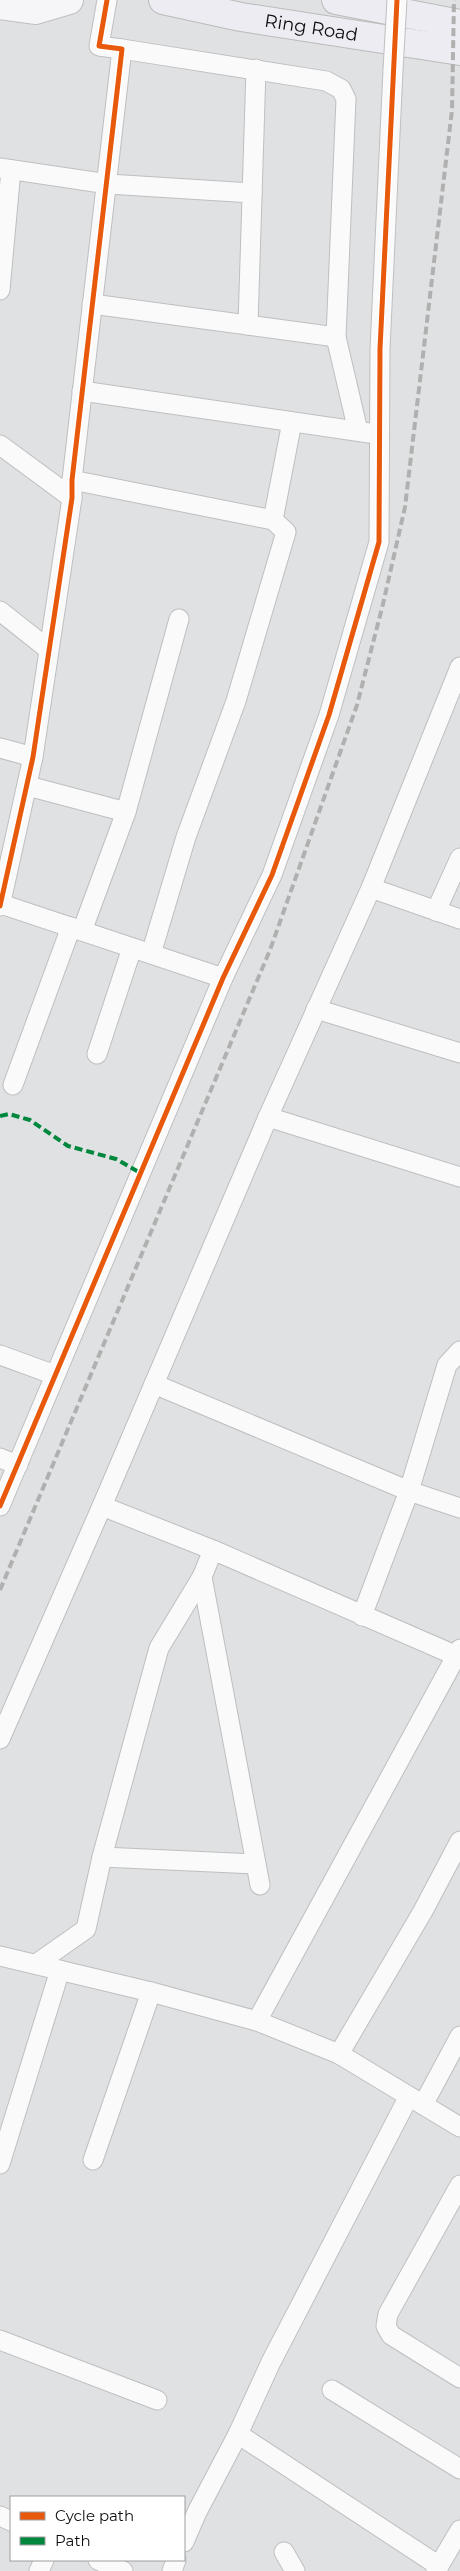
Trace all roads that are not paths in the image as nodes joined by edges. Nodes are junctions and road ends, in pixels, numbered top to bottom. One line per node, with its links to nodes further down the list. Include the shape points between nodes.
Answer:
1 (69, 0): 6 (street, via 35,10)
2 (107, 0): 8 (street, via 99,46)
3 (163, 0): 9 (highway, Ring Road, via 241,17)
4 (336, 0): 7 (highway)
5 (397, 0): 21 (street, bridge, via 380,349)
6 (0, 5)
7 (460, 24)
8 (122, 49): 10 (street); 12 (street)
9 (460, 51)
10 (256, 68): 13 (street); 17 (street, via 326,80 341,89 346,99)
11 (6, 169): 12 (street); 14 (street)
12 (108, 184): 13 (street); 15 (street)
13 (252, 193): 16 (street)
14 (0, 290)
15 (92, 304): 16 (street); 18 (street)
16 (248, 325): 17 (street)
17 (336, 337): 20 (street)
18 (82, 391): 19 (street); 23 (street)
19 (292, 422): 20 (street); 24 (street)
20 (358, 431): 21 (street)
21 (380, 435): 41 (street, via 377,551 329,715 275,866)
22 (0, 445): 23 (street)
23 (72, 489): 24 (street); 27 (street)
24 (273, 520): 40 (street, via 286,532 236,701 186,837)
25 (0, 611): 27 (street)
26 (179, 619): 32 (street)
27 (48, 649): 30 (street)
28 (460, 667): 34 (street)
29 (0, 748): 30 (street)
30 (33, 757): 31 (street)
31 (28, 786): 32 (street); 35 (street)
32 (126, 812): 38 (street)
33 (460, 858): 36 (street)
34 (371, 888): 36 (street); 42 (street)
35 (0, 905): 38 (street)
36 (436, 911): 37 (street)
37 (460, 919)
38 (76, 929): 39 (street); 45 (street)
39 (132, 948): 40 (street); 44 (street)
40 (151, 954): 41 (street)
41 (223, 978): 50 (street)
42 (316, 1009): 43 (street); 46 (street)
43 (460, 1053)
44 (97, 1054)
45 (12, 1085)
46 (268, 1117): 47 (street); 51 (street)
47 (460, 1177)
48 (460, 1351): 54 (street, via 447,1365)
49 (0, 1355): 50 (street)
50 (55, 1375): 53 (street)
51 (154, 1384): 54 (street); 56 (street)
52 (0, 1458): 53 (street)
53 (18, 1465): 55 (street)
54 (409, 1491): 57 (street); 60 (street)
55 (0, 1506)
56 (102, 1506): 58 (street); 62 (street)
57 (460, 1508)
58 (213, 1550): 59 (street); 60 (street)
59 (202, 1577): 64 (street, via 159,1648); 65 (street)
60 (362, 1616): 61 (street)
61 (458, 1652): 71 (street)
62 (0, 1739)
63 (460, 1841): 73 (street)
64 (102, 1857): 65 (street); 68 (street, via 86,1929)
65 (256, 1864): 66 (street)
66 (260, 1884)
67 (0, 1956): 68 (street)
68 (36, 1964): 69 (street)
69 (60, 1970): 70 (street); 77 (street)
70 (151, 1992): 71 (street); 76 (street)
71 (257, 2022): 73 (street)
72 (460, 2036): 74 (street)
73 (339, 2054): 74 (street)
74 (416, 2101): 75 (street); 83 (street, via 271,2362)
75 (460, 2127)
76 (93, 2160)
77 (0, 2164)
78 (460, 2185): 80 (street, via 388,2314 386,2326 391,2335)
79 (0, 2340): 82 (street)
80 (460, 2378)
81 (332, 2390): 84 (street)
82 (157, 2400)
83 (238, 2434): 86 (street); 89 (street)
84 (460, 2469)
85 (460, 2530): 89 (street)
86 (185, 2540)
87 (284, 2552): 91 (street)
88 (100, 2561): 90 (street)
89 (437, 2568)
90 (123, 2571)
91 (295, 2571)

